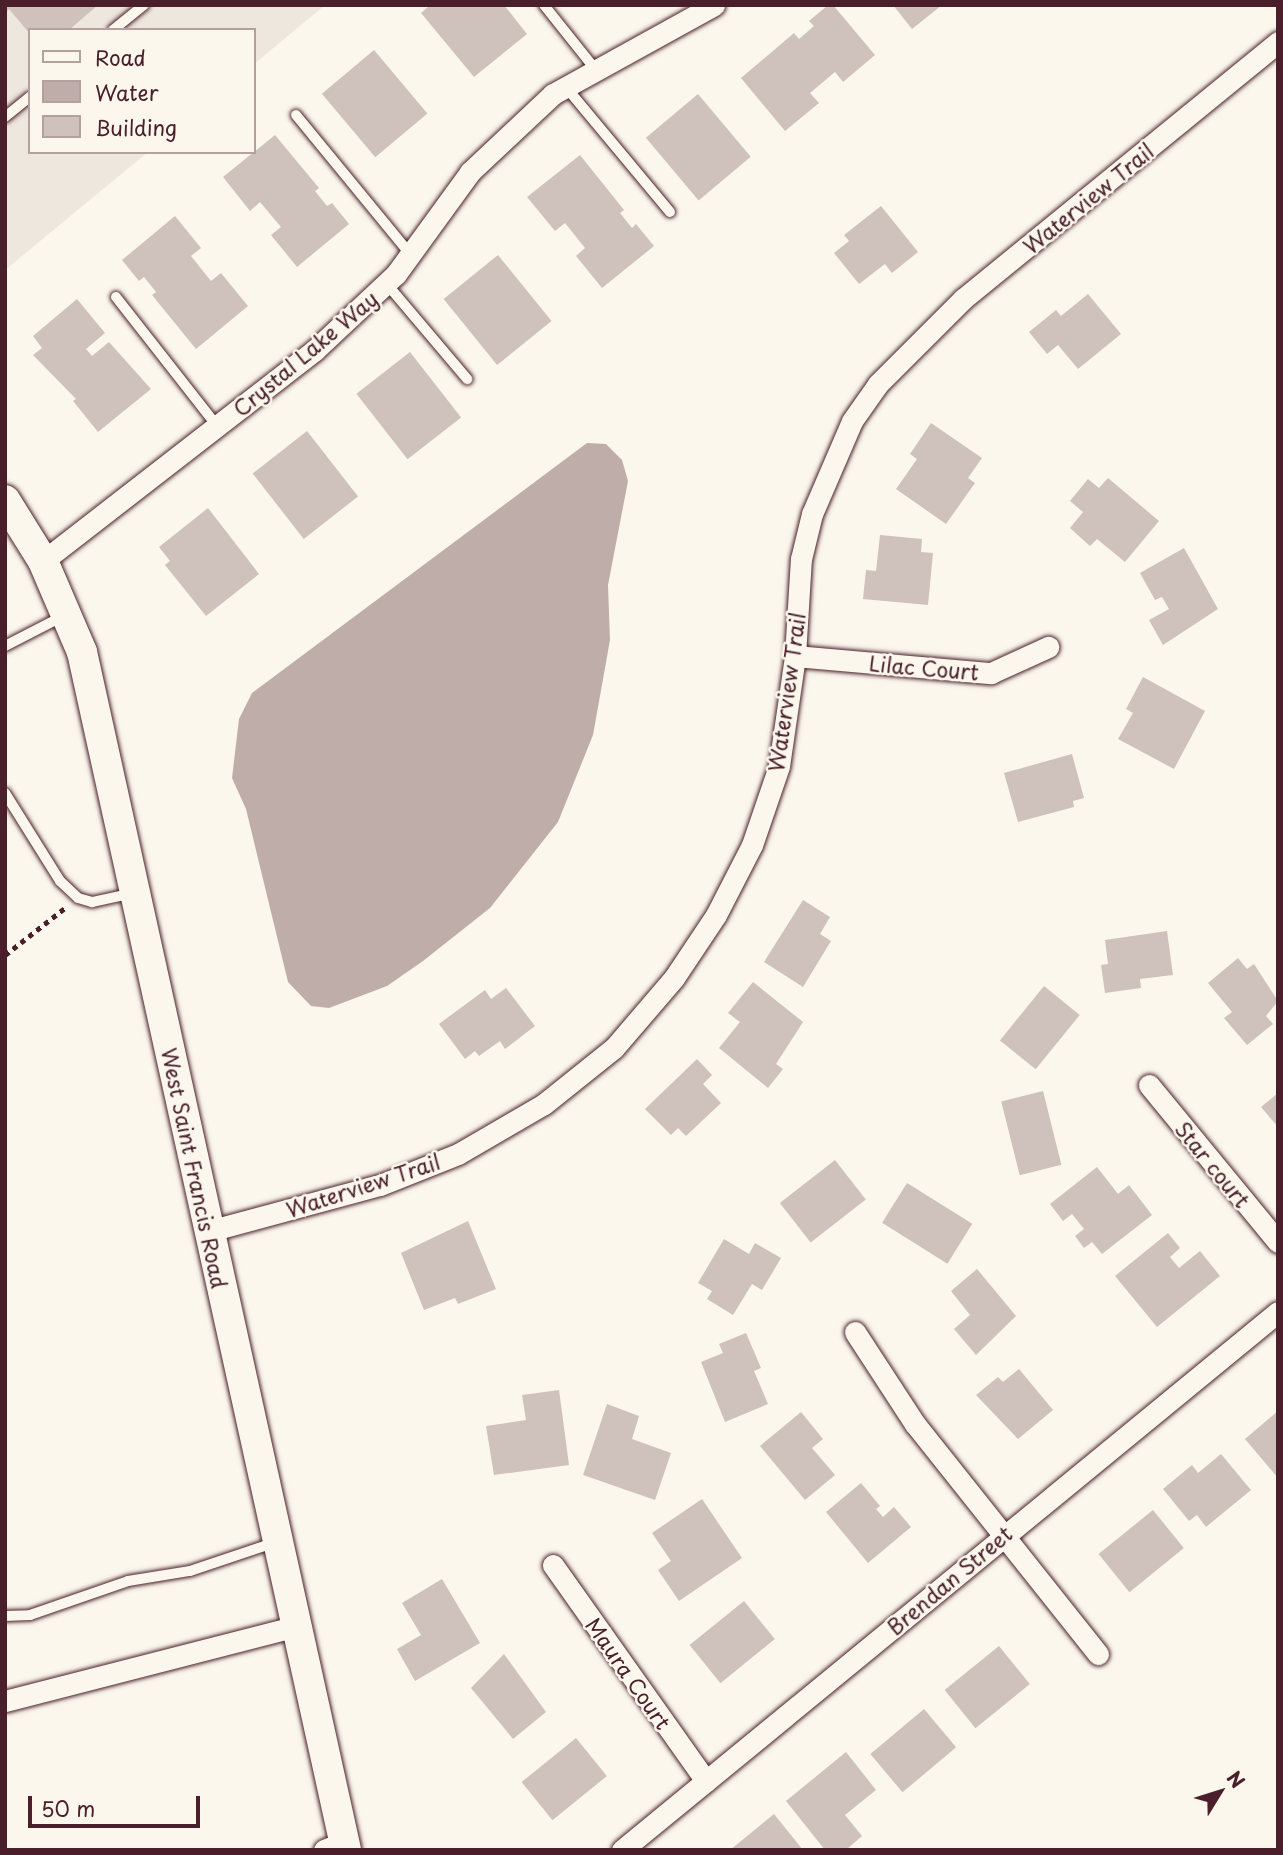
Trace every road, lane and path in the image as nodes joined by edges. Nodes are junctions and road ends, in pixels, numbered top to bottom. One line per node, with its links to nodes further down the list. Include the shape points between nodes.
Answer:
1 (144, 5): 4 (lane)
2 (544, 5): 6 (lane)
3 (715, 5): 6 (street, Crystal Lake Way)
4 (115, 28)
5 (1278, 42): 22 (street, Waterview Trail, via 963,299 878,384 852,421 812,514 801,559)
6 (594, 69): 7 (street, Crystal Lake Way)
7 (565, 86): 11 (lane); 12 (street, Crystal Lake Way, via 470,172)
8 (28, 99): 10 (lane)
9 (296, 115): 12 (lane)
10 (5, 117)
11 (670, 212)
12 (410, 254): 13 (street, Crystal Lake Way)
13 (386, 284): 15 (lane); 16 (street, Crystal Lake Way, via 315,350)
14 (116, 297): 16 (lane)
15 (467, 379)
16 (217, 426): 18 (street, Crystal Lake Way)
17 (5, 500): 18 (street, West Saint Francis Road)
18 (43, 561): 19 (street, West Saint Francis Road)
19 (66, 614): 20 (lane); 24 (street, West Saint Francis Road, via 82,652)
20 (5, 646)
21 (1048, 647): 22 (street, Lilac Court, via 991,673)
22 (796, 656): 28 (street, Waterview Trail, via 779,766 752,845 716,915 674,978 614,1048 544,1104 458,1154 380,1185)
23 (6, 796): 25 (lane, via 60,881)
24 (136, 893): 25 (lane, via 92,901); 28 (street, West Saint Francis Road)
25 (78, 898): 26 (path)
26 (5, 955)
27 (1149, 1085): 29 (street, Star court)
28 (209, 1231): 33 (street, West Saint Francis Road)
29 (1278, 1242)
30 (1278, 1312): 32 (street, Brendan Street)
31 (855, 1332): 32 (street, via 915,1424)
32 (1002, 1536): 37 (street); 39 (street, Brendan Street)
33 (276, 1542): 35 (lane, via 190,1571 128,1581 30,1615); 36 (street, West Saint Francis Road)
34 (553, 1565): 39 (street, Maura Court)
35 (5, 1616)
36 (294, 1627): 38 (street); 40 (street, West Saint Francis Road)
37 (1098, 1654)
38 (5, 1701)
39 (706, 1781): 41 (street, Brendan Street)
40 (338, 1847)
41 (622, 1850)

